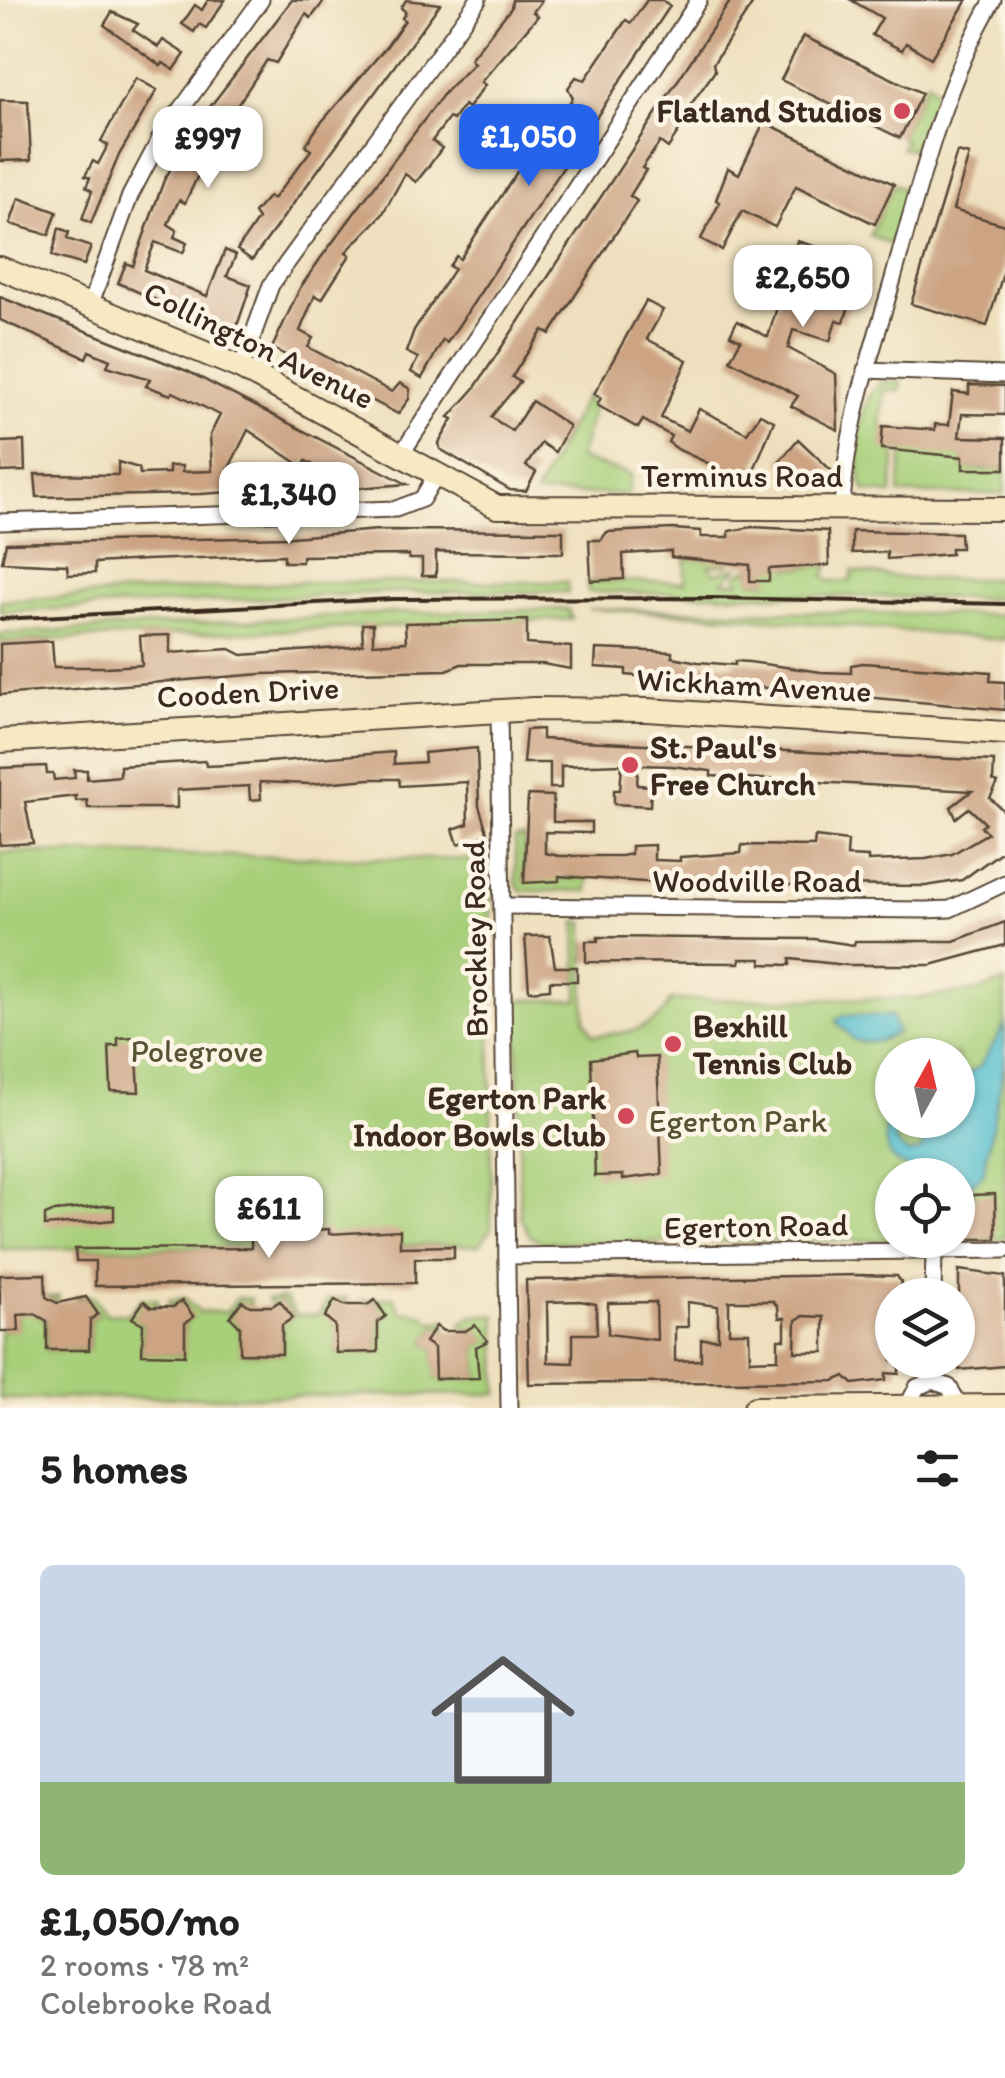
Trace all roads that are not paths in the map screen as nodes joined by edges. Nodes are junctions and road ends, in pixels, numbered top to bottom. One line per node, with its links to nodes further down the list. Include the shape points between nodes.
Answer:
1 (261, 0): 6 (street, via 161,136 130,196)
2 (478, 0): 7 (street, via 270,285)
3 (699, 0): 10 (street)
4 (993, 0): 8 (street, via 948,89)
5 (0, 268): 6 (main road, Collington Avenue)
6 (92, 302): 7 (main road, Collington Avenue)
7 (241, 368): 10 (main road, Collington Avenue)
8 (865, 370): 9 (street); 13 (street, via 846,450)
9 (1005, 375)
10 (402, 453): 11 (main road, Collington Avenue)
11 (436, 474): 12 (main road, Collington Avenue); 15 (street, via 422,498 396,508)
12 (480, 500): 13 (main road, Terminus Road, via 522,509)
13 (842, 509): 14 (main road, Terminus Road)
14 (1005, 509)
15 (0, 522)
16 (499, 710): 17 (main road, Wickham Avenue, via 647,710); 18 (main road, Cooden Drive); 20 (street, Brockley Road)
17 (1005, 733)
18 (0, 740)
19 (1005, 884): 20 (street, Woodville Road, via 950,909)
20 (503, 906): 24 (street, Brockley Road)
21 (975, 1250): 22 (street, Egerton Road)
22 (1005, 1250)
23 (875, 1252): 24 (street, Egerton Road)
24 (507, 1256): 29 (street, Brockley Road)
25 (933, 1381): 26 (street, via 949,1386); 28 (street, via 917,1388)
26 (960, 1406): 27 (main road); 28 (main road)
27 (1005, 1406)
28 (907, 1407): 30 (main road)
29 (509, 1408)
30 (756, 1408)

